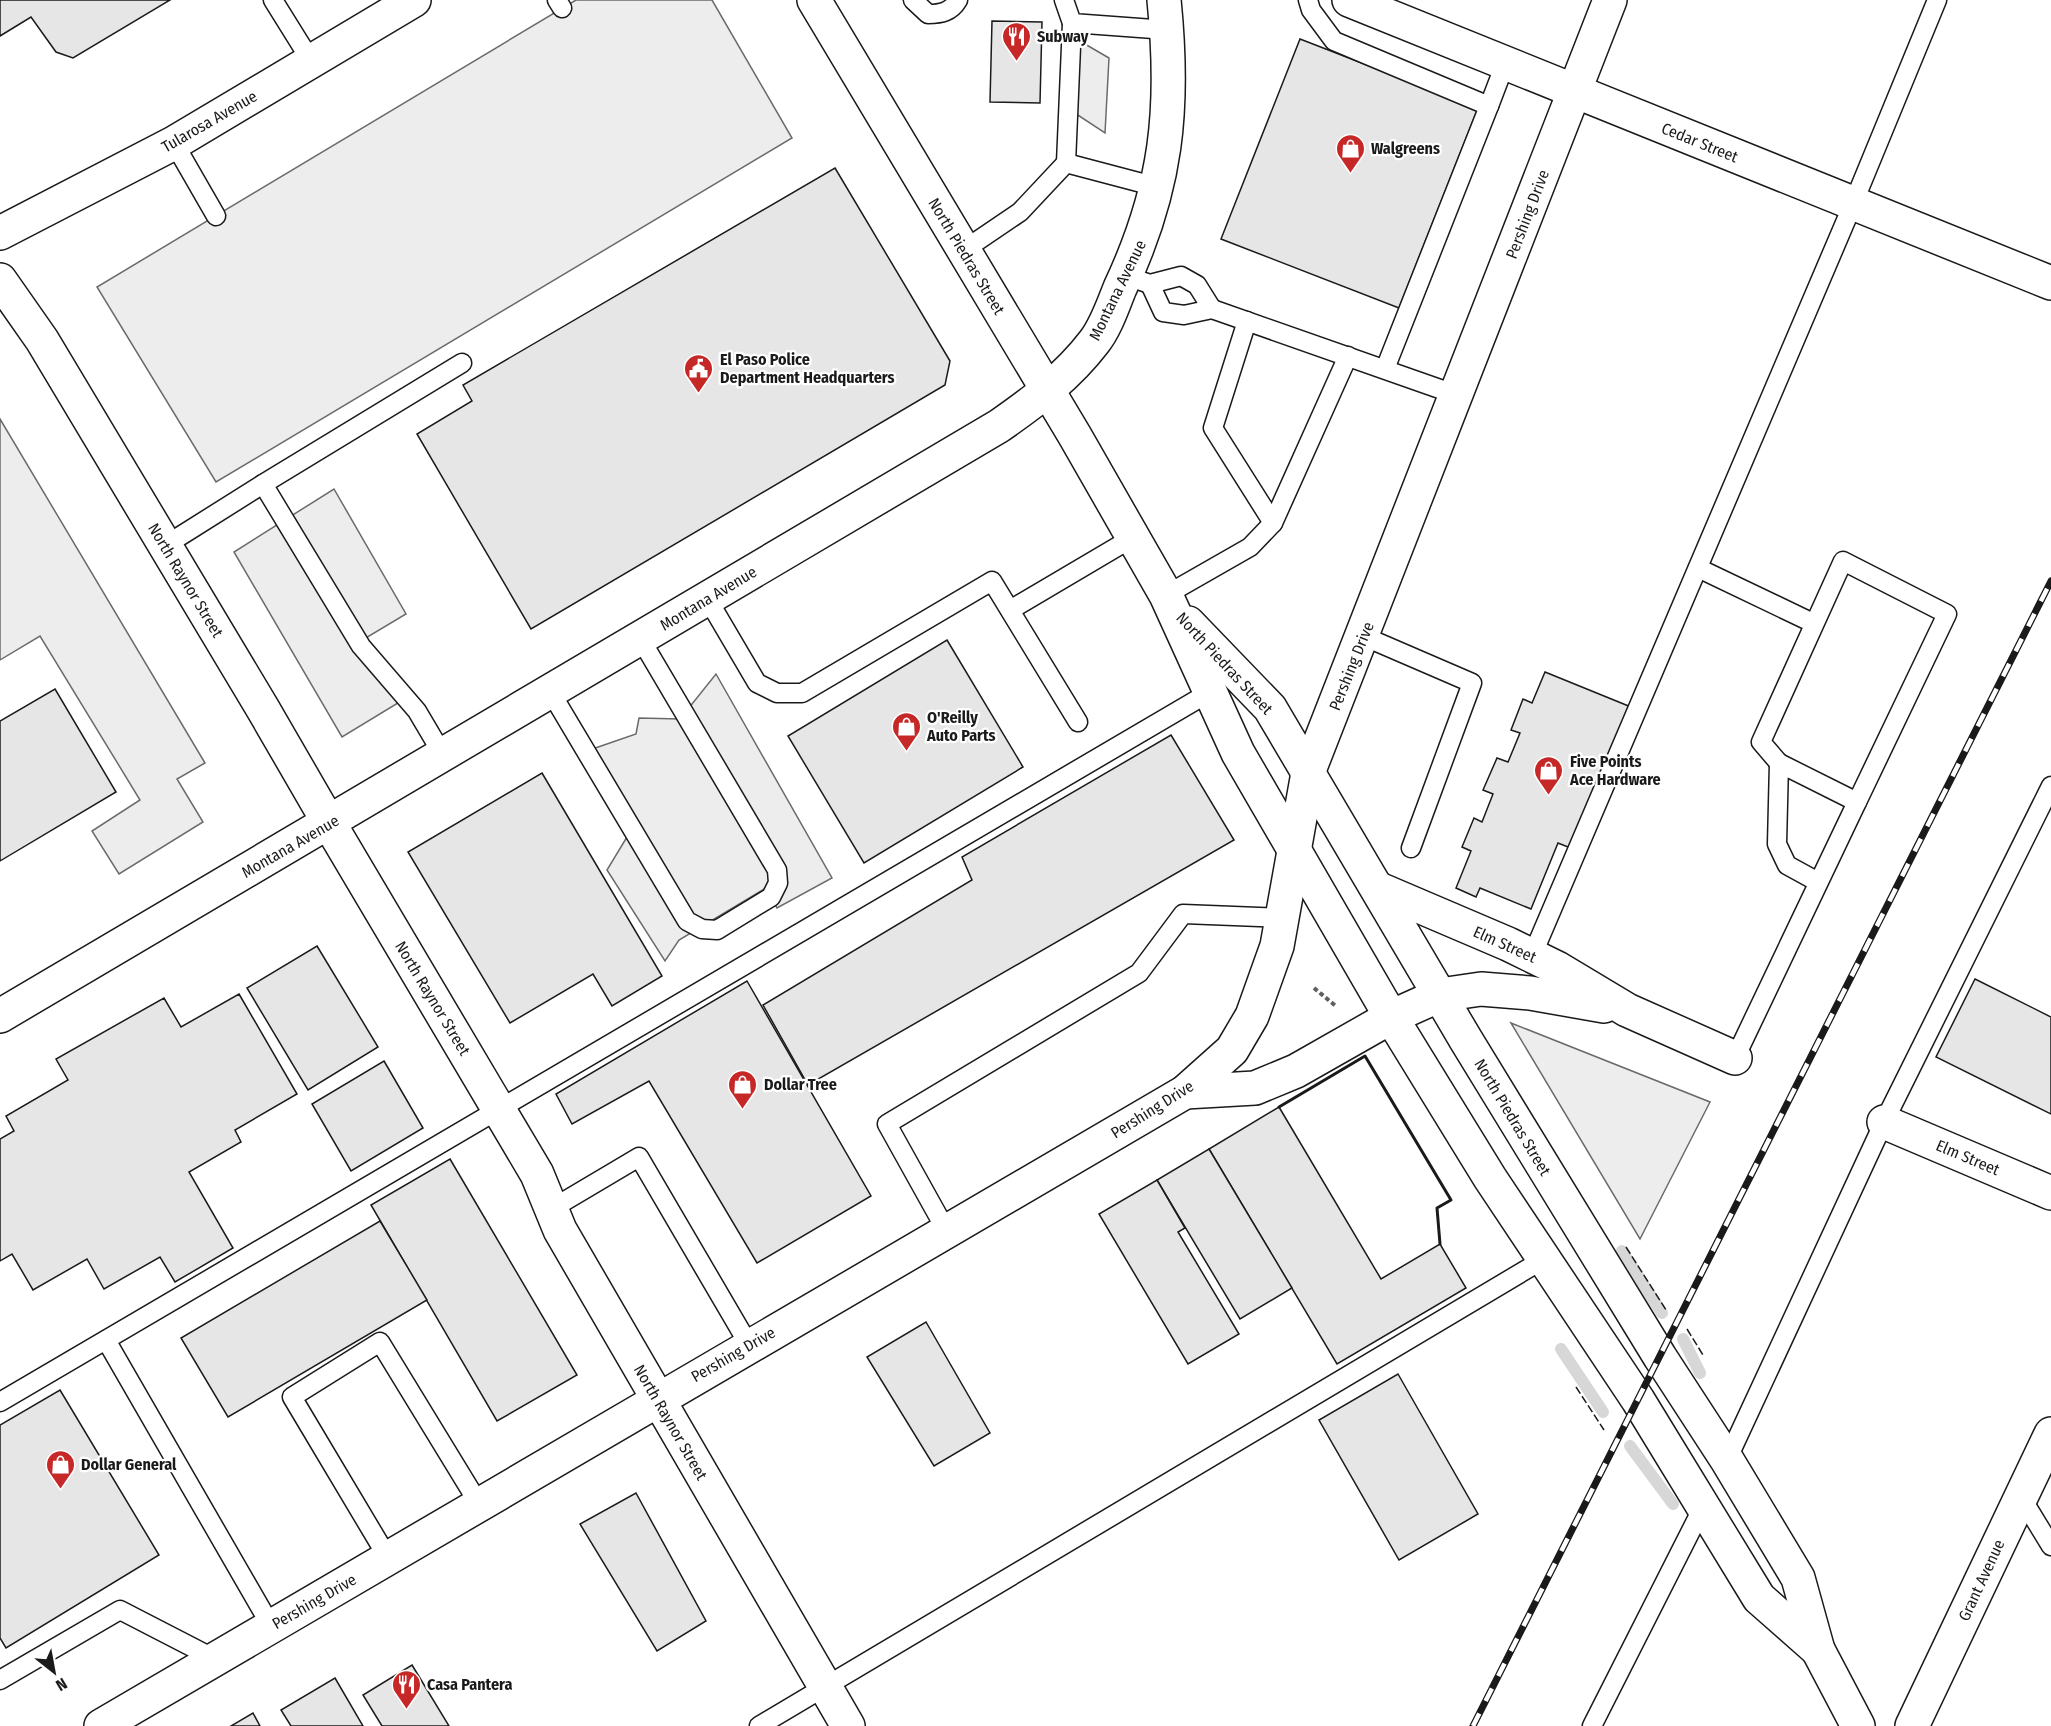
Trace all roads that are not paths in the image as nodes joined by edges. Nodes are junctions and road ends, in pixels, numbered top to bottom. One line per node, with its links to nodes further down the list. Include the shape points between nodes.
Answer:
1 (273, 0): 13 (lane)
2 (414, 0): 13 (main road, Tularosa Avenue)
3 (814, 0): 23 (main road, North Piedras Street)
4 (913, 0): 5 (lane, via 928,14 942,14)
5 (958, 0)
6 (1064, 0): 12 (lane)
7 (1308, 0): 16 (lane, via 1334,40)
8 (1349, 0): 14 (main road, Cedar Street)
9 (1610, 0): 15 (main road, Pershing Drive)
10 (1937, 0): 20 (lane)
11 (1165, 15): 12 (lane); 19 (main road, Montana Avenue, via 1170,102)
12 (1072, 23): 18 (lane)
13 (311, 61): 17 (main road, Tularosa Avenue)
14 (1505, 64): 15 (main road, Cedar Street); 16 (lane)
15 (1574, 93): 20 (main road, Cedar Street); 33 (main road, Pershing Drive)
16 (1489, 106): 31 (lane)
17 (174, 143): 21 (lane); 22 (main road, Tularosa Avenue)
18 (1066, 163): 19 (lane); 23 (lane, via 1020,212)
19 (1157, 187): 25 (main road, Montana Avenue)
20 (1853, 204): 26 (main road, Cedar Street); 38 (lane)
21 (216, 216)
22 (0, 233)
23 (964, 250): 32 (main road, North Piedras Street)
24 (0, 280): 37 (main road, North Raynor Street, via 42,340)
25 (1138, 280): 27 (lane, via 1181,276 1197,285); 27 (lane, via 1163,312 1184,315); 32 (main road, Montana Avenue, via 1096,340)
26 (2051, 283)
27 (1212, 309): 28 (lane)
28 (1247, 321): 29 (lane); 35 (lane, via 1213,428)
29 (1348, 356): 31 (lane); 35 (lane)
30 (462, 363): 34 (lane)
31 (1385, 369): 33 (lane)
32 (1047, 392): 36 (main road, North Piedras Street); 39 (main road, Montana Avenue, via 999,426)
33 (1457, 395): 43 (main road, Pershing Drive)
34 (263, 484): 37 (lane); 48 (lane, via 361,646 417,711)
35 (1273, 523): 40 (lane, via 1250,547)
36 (1132, 538): 40 (main road, North Piedras Street); 41 (lane)
37 (166, 545): 53 (main road, North Raynor Street)
38 (1698, 568): 42 (lane); 59 (lane)
39 (707, 598): 41 (lane, via 757,683 777,693 802,693 992,581); 44 (main road, Montana Avenue)
40 (1169, 601): 46 (main road, North Piedras Street); 50 (main road, North Piedras Street, via 1270,708)
41 (1010, 610): 47 (lane)
42 (1813, 623): 49 (lane, via 1761,742); 52 (lane, via 1843,561 1947,614)
43 (1363, 636): 50 (main road, Pershing Drive); 54 (lane, via 1472,683)
44 (640, 638): 45 (main road, Montana Avenue); 45 (lane, via 777,870 778,884 771,897 717,930 702,929 687,921)
45 (550, 691): 48 (main road, Montana Avenue)
46 (1210, 692): 55 (main road, North Piedras Street, via 1238,753); 66 (lane)
47 (1078, 722)
48 (443, 755): 53 (main road, Montana Avenue)
49 (1779, 763): 52 (lane); 56 (lane, via 1777,844 1787,864)
50 (1308, 773): 55 (main road, Pershing Drive); 57 (main road, North Piedras Street)
51 (2051, 786): 67 (lane)
52 (1857, 802): 56 (lane)
53 (329, 823): 62 (main road, Montana Avenue); 66 (main road, North Raynor Street)
54 (1410, 848)
55 (1295, 852): 58 (main road, Pershing Drive); 63 (main road, North Piedras Street)
56 (1818, 882): 64 (lane)
57 (1379, 889): 59 (main road, Elm Street); 60 (main road, North Piedras Street)
58 (1283, 918): 65 (main road, Pershing Drive, via 1252,1016 1232,1050); 70 (lane, via 1183,914 1139,973 887,1124)
59 (1532, 956): 61 (main road, Elm Street)
60 (1440, 995): 61 (main road, Elm Street, via 1481,989 1530,993); 63 (main road, Elm Street); 77 (main road, North Piedras Street)
61 (1627, 1010): 64 (main road, Elm Street)
62 (0, 1016)
63 (1391, 1017): 65 (main road, Elm Street, via 1296,1071 1255,1088); 71 (main road, North Piedras Street)
64 (1735, 1058)
65 (1185, 1092): 70 (main road, Pershing Drive)
66 (499, 1107): 69 (main road, North Raynor Street); 72 (lane)
67 (1884, 1122): 68 (main road, Elm Street); 77 (lane)
68 (2051, 1193)
69 (553, 1208): 73 (lane, via 639,1157); 74 (main road, North Raynor Street, via 560,1230)
70 (946, 1230): 73 (main road, Pershing Drive)
71 (1544, 1259): 80 (main road, North Piedras Street); 87 (lane)
72 (106, 1340): 75 (lane); 83 (lane)
73 (749, 1345): 74 (main road, Pershing Drive)
74 (657, 1399): 79 (main road, Pershing Drive); 87 (main road, North Raynor Street)
75 (0, 1402)
76 (2051, 1434): 78 (main road, Grant Avenue)
77 (1727, 1460): 84 (main road, North Piedras Street, via 1798,1578)
78 (2021, 1497): 81 (lane); 93 (main road, Grant Avenue)
79 (478, 1504): 82 (main road, Pershing Drive); 82 (lane, via 380,1342 292,1397)
80 (1704, 1505): 84 (main road, North Piedras Street, via 1759,1598); 91 (lane)
81 (2051, 1546)
82 (388, 1557): 83 (main road, Pershing Drive)
83 (271, 1626): 85 (main road, Pershing Drive)
84 (1818, 1650): 92 (main road, North Piedras Street)
85 (214, 1659): 86 (lane, via 120,1610); 88 (main road, Pershing Drive)
86 (0, 1680)
87 (825, 1686): 89 (lane); 90 (main road, North Raynor Street)
88 (101, 1726)
89 (759, 1726)
90 (848, 1726)
91 (1592, 1726)
92 (1858, 1726)
93 (1912, 1726)

